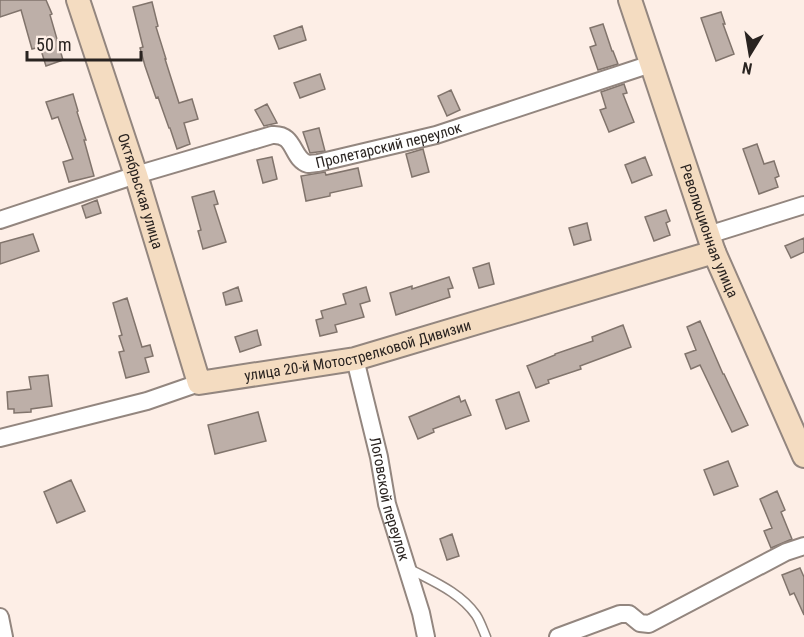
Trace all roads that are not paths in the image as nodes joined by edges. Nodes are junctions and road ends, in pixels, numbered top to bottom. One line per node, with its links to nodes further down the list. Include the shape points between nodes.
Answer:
1 (78, 0): 4 (main road, Октябрьская улица)
2 (630, 0): 3 (main road, Революционная улица)
3 (651, 64): 4 (street, Пролетарский переулок, via 436,135 318,163 302,160 280,134); 7 (main road, Революционная улица)
4 (136, 175): 6 (street, Пролетарский переулок); 9 (main road, Октябрьская улица)
5 (804, 205): 7 (street, улица 20-й Мотострелковой Дивизии)
6 (0, 220)
7 (711, 243): 8 (main road, улица 20-й Мотострелковой Дивизии); 11 (main road, Революционная улица)
8 (355, 359): 9 (main road, улица 20-й Мотострелковой Дивизии); 13 (street, Логовской переулок, via 387,504)
9 (199, 384): 10 (street, улица 20-й Мотострелковой Дивизии)
10 (0, 438)
11 (804, 456)
12 (804, 546): 18 (street, via 649,624 620,614)
13 (406, 567): 16 (street, Логовской переулок); 17 (lane, via 464,601)
14 (0, 617): 15 (street)
15 (4, 637)
16 (426, 637)
17 (486, 637)
18 (558, 637)

